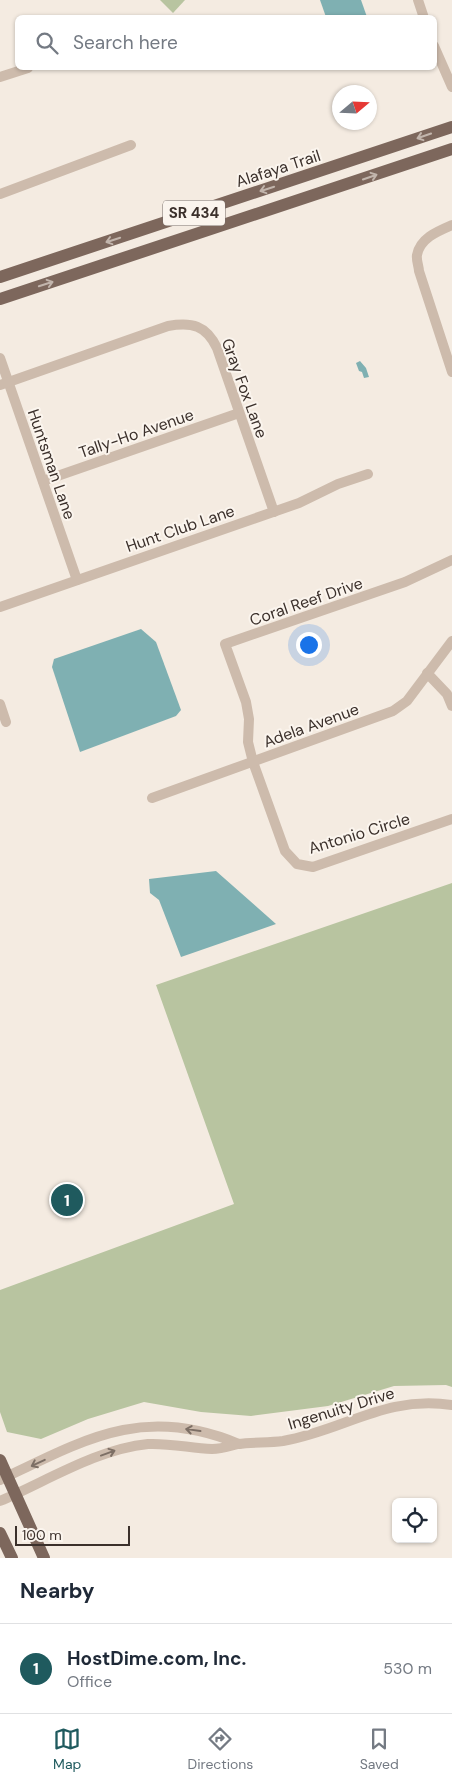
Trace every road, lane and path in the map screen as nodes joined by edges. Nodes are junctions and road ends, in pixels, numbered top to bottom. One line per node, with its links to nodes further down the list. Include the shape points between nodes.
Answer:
1 (418, 0): 2 (street)
2 (423, 15)
3 (437, 53): 6 (street)
4 (22, 70): 5 (street)
5 (0, 77)
6 (452, 87)
7 (452, 127): 10 (main road, Alafaya Trail / SR 434, one-way to 10)
8 (131, 145): 13 (street)
9 (452, 149): 12 (main road, SR 434, one-way to 9)
10 (351, 161): 11 (main road, Alafaya Trail / SR 434); 12 (main road, via 329,178)
11 (314, 173): 14 (main road, via 312,188); 16 (main road, Alafaya Trail / SR 434, one-way to 16)
12 (323, 192): 14 (main road, SR 434)
13 (0, 194)
14 (296, 202): 17 (main road, SR 434, one-way to 14)
15 (452, 225): 19 (street, via 424,240 416,256)
16 (1, 278)
17 (0, 299)
18 (0, 358): 20 (street, Huntsman Lane)
19 (452, 372)
20 (4, 384): 21 (street, Gray Fox Lane, via 168,326 187,324 205,331 212,338); 23 (street, Huntsman Lane)
21 (239, 413): 23 (street, Tally-Ho Avenue); 24 (street, Gray Fox Lane)
22 (368, 474): 24 (street, Hunt Club Lane)
23 (42, 481): 26 (street, Huntsman Lane)
24 (274, 512): 26 (street, Hunt Club Lane)
25 (452, 560): 30 (street, Coral Reef Drive, via 405,582 225,644)
26 (77, 580): 27 (street, Hunt Club Lane)
27 (0, 608)
28 (452, 641): 29 (street, Adela Avenue)
29 (428, 673): 32 (street, via 447,694); 34 (street, Adela Avenue, via 407,701 393,711)
30 (246, 702): 34 (street, Antonio Circle, via 248,742)
31 (0, 704): 33 (street)
32 (452, 706)
33 (6, 722)
34 (253, 762): 35 (street, Adela Avenue); 36 (street, Antonio Circle, via 285,851 297,864 313,867)
35 (152, 798)
36 (452, 819)
37 (452, 1405): 38 (street, Ingenuity Drive, via 423,1403 397,1406 296,1438)
38 (240, 1444): 40 (street, Ingenuity Drive, one-way to 40, via 216,1434 189,1429 146,1426 124,1429 90,1439); 41 (street, Ingenuity Drive, one-way to 38, via 89,1460 122,1449 148,1444 214,1449)
39 (0, 1460): 40 (main road)
40 (4, 1478): 41 (main road)
41 (15, 1494): 42 (street, Ingenuity Drive); 45 (main road)
42 (0, 1501)
43 (0, 1533): 44 (main road)
44 (12, 1558)
45 (44, 1558)

